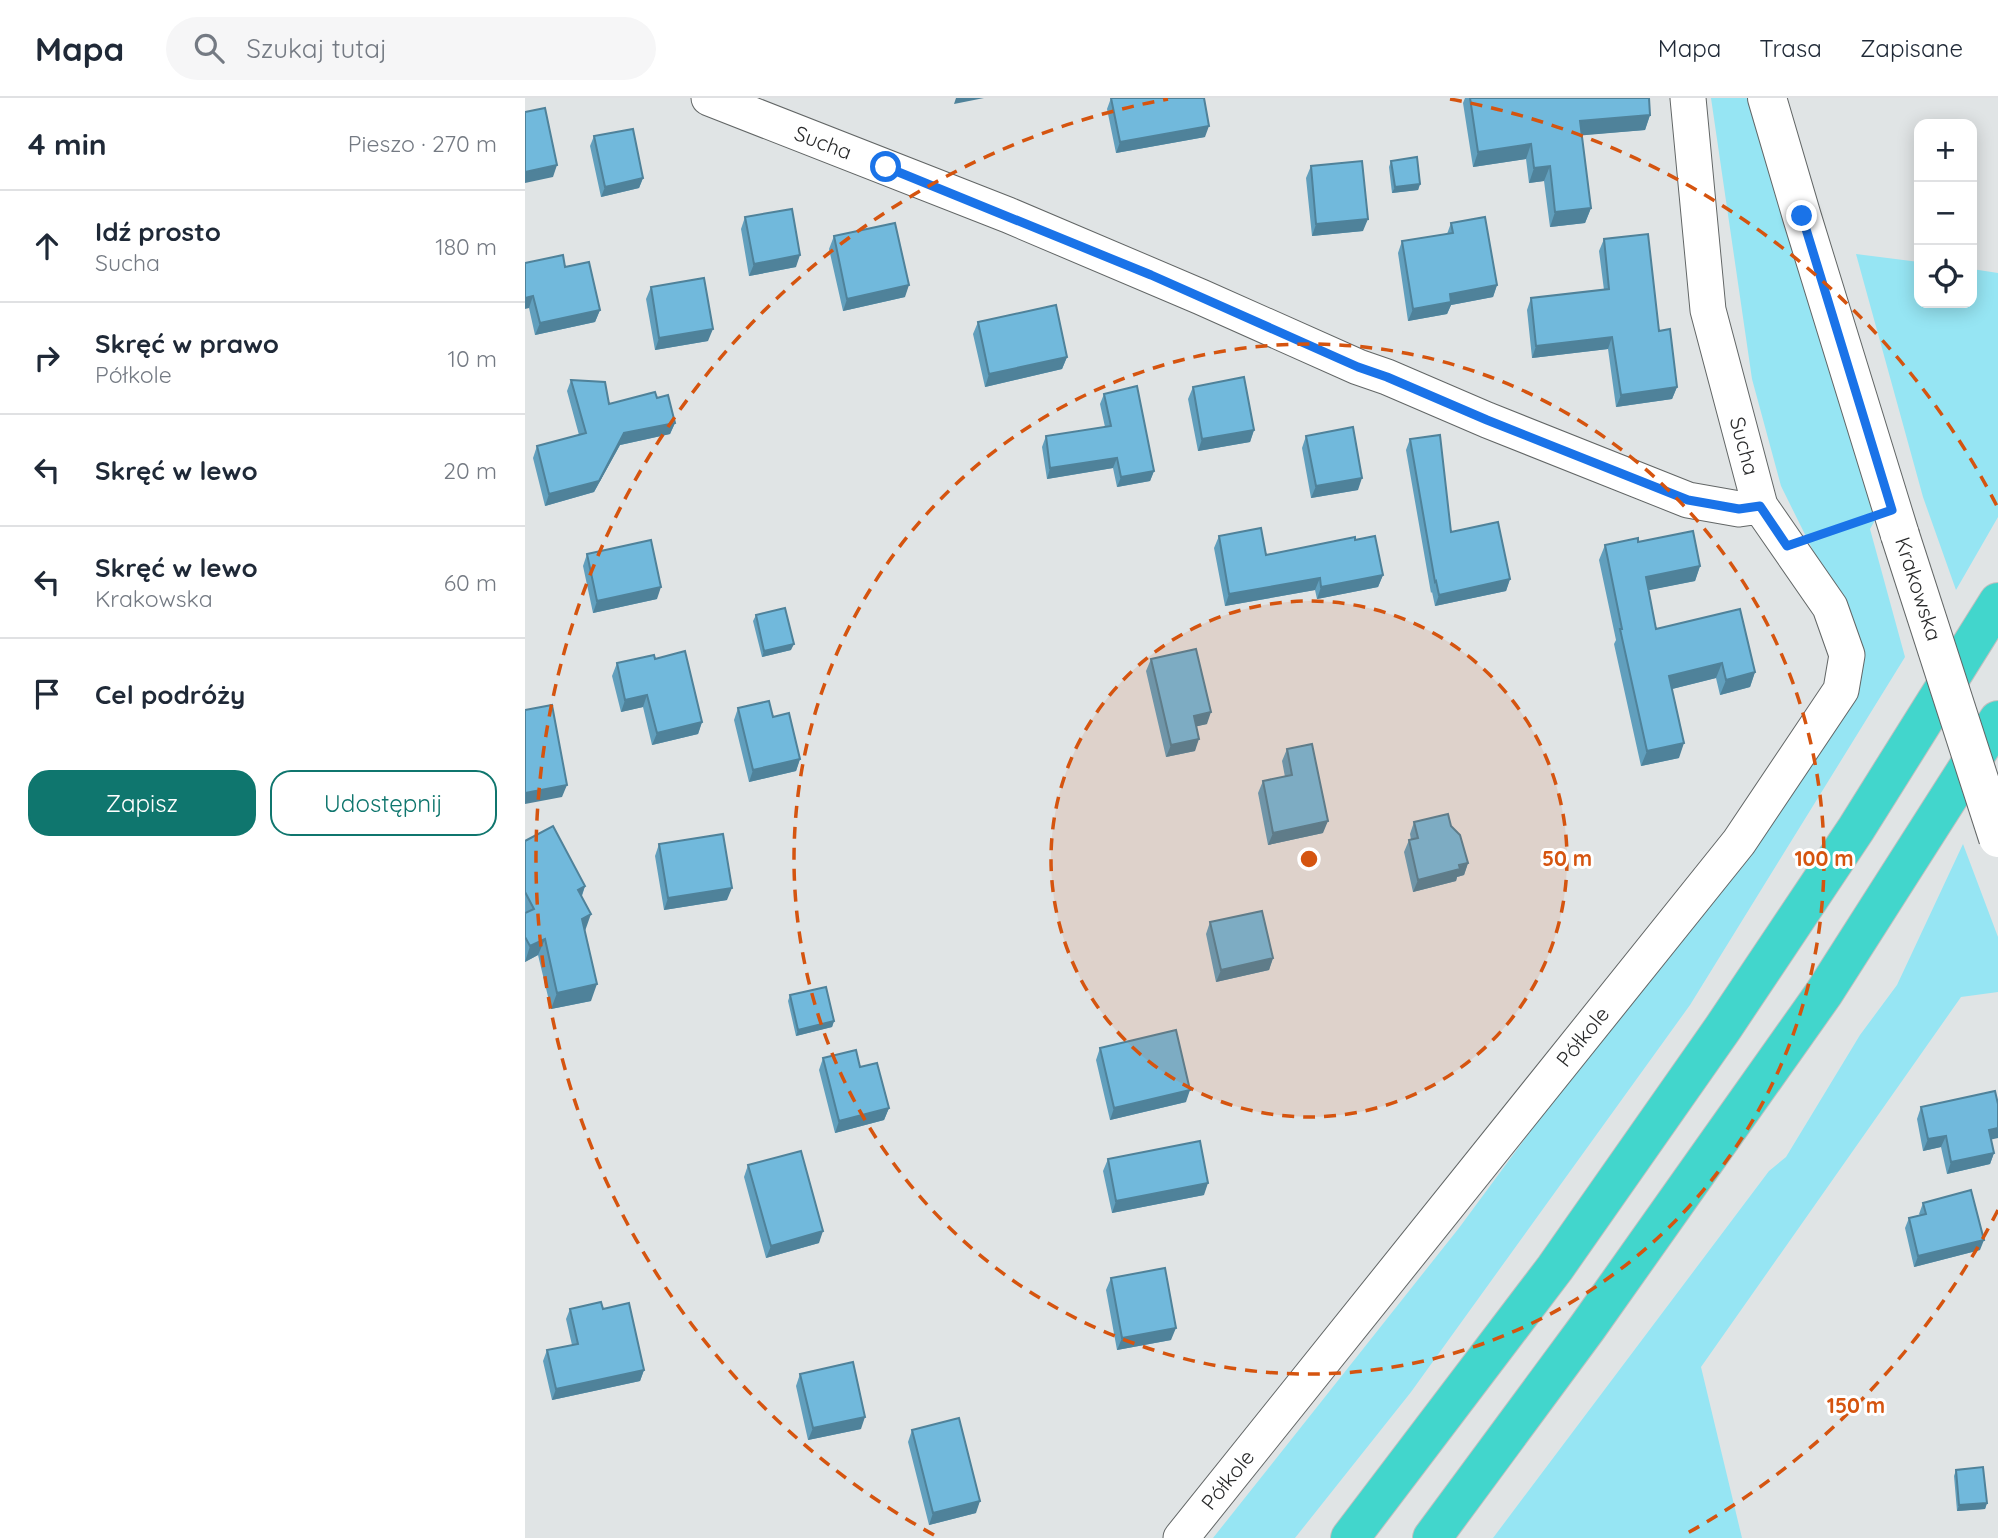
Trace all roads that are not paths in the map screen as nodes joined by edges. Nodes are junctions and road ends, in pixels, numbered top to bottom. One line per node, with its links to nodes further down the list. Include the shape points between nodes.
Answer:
1 (709, 98): 4 (street, Sucha, via 1008,215 1358,367 1688,500 1739,509)
2 (1688, 98): 4 (street, Sucha, via 1708,310)
3 (1767, 98): 7 (street, Krakowska, bridge)
4 (1760, 506): 8 (street, Półkole, via 1830,607 1847,655 1841,690 1739,842)
5 (1998, 602): 9 (highway, via 1856,829 1723,1028 1555,1268)
6 (1998, 720): 10 (highway, via 1824,993)
7 (1998, 838)
8 (1181, 1538)
9 (1350, 1538)
10 (1432, 1538)

